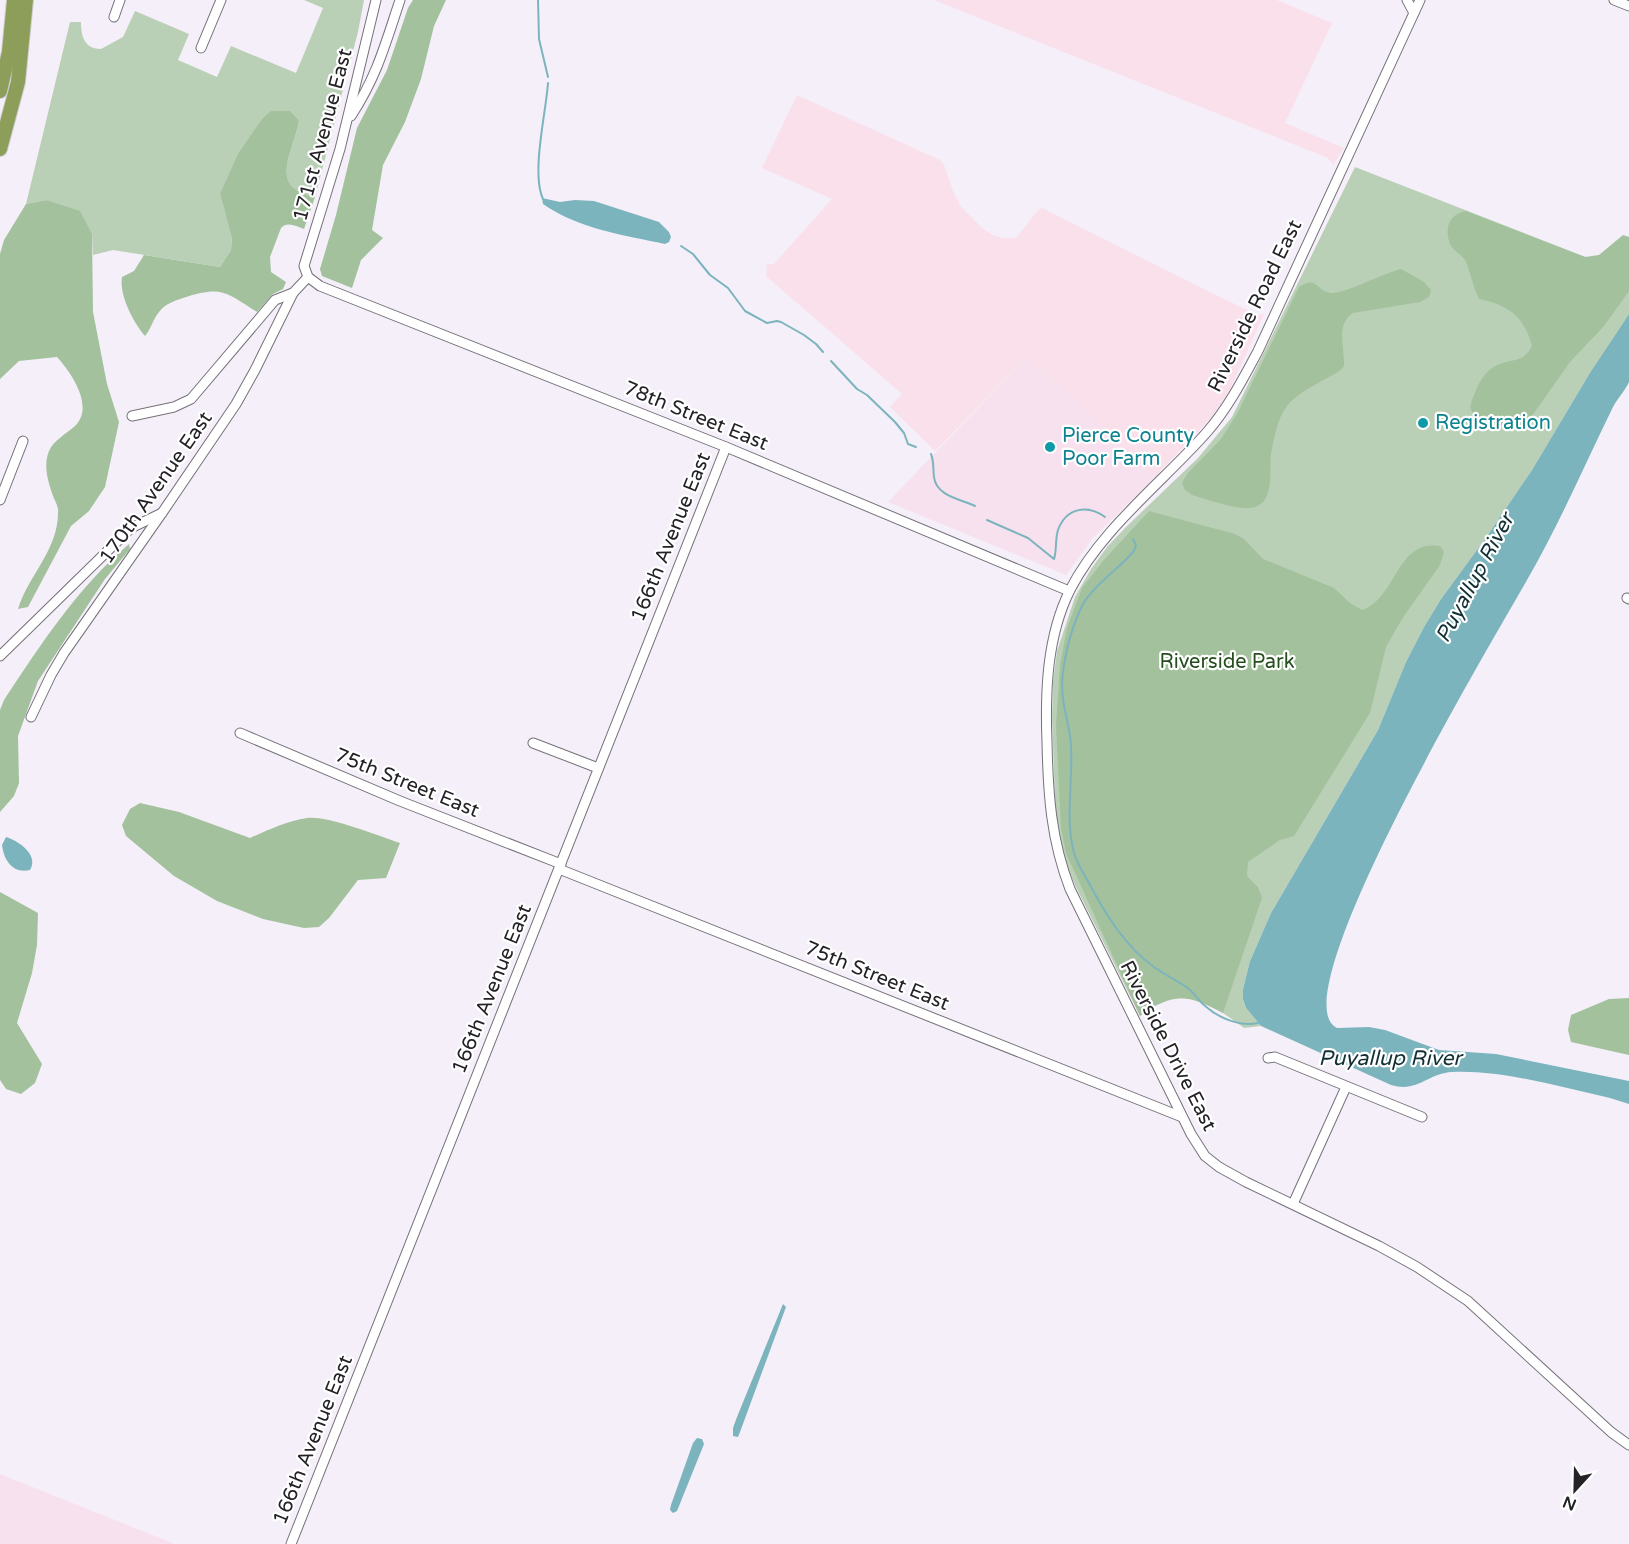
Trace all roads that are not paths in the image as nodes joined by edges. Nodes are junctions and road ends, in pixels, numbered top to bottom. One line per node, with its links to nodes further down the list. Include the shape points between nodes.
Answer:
1 (14, 0): 14 (highway)
2 (26, 0): 16 (highway, via 18,82)
3 (120, 0): 12 (street)
4 (221, 0): 13 (street)
5 (376, 0): 15 (street, 171st Avenue East)
6 (400, 0): 15 (street, via 378,68)
7 (1407, 0): 11 (street)
8 (1419, 0): 11 (street, Riverside Road East)
9 (1614, 0): 10 (street)
10 (1629, 6)
11 (1414, 13): 24 (street, Riverside Road East, via 1239,385 1208,431 1097,550)
12 (114, 17)
13 (201, 48)
14 (0, 92)
15 (346, 123): 17 (street, 171st Avenue East, via 304,266)
16 (0, 149)
17 (308, 277): 18 (street, 170th Avenue East); 21 (street, 78th Street East, via 320,286)
18 (293, 293): 19 (street, via 275,300 191,399); 23 (street, 170th Avenue East, via 246,386)
19 (132, 416)
20 (23, 441): 22 (street)
21 (726, 447): 24 (street, 78th Street East); 29 (street, 166th Avenue East)
22 (0, 500)
23 (162, 513): 25 (street, via 131,528); 26 (street, 170th Avenue East, via 64,653)
24 (1070, 591): 33 (street, Riverside Drive East, via 1051,650 1046,683 1049,797 1056,848 1070,889)
25 (0, 656)
26 (31, 717)
27 (240, 733): 30 (street, 75th Street East)
28 (532, 743): 29 (street)
29 (598, 768): 30 (street, 166th Avenue East)
30 (560, 866): 33 (street, 75th Street East); 37 (street, 166th Avenue East)
31 (1268, 1058): 32 (street, via 1275,1057)
32 (1346, 1087): 34 (street); 35 (street)
33 (1182, 1117): 35 (street, Riverside Drive East, via 1211,1161)
34 (1422, 1117)
35 (1293, 1204): 36 (street, Riverside Drive East, via 1417,1267 1468,1301)
36 (1629, 1445)
37 (291, 1544)

